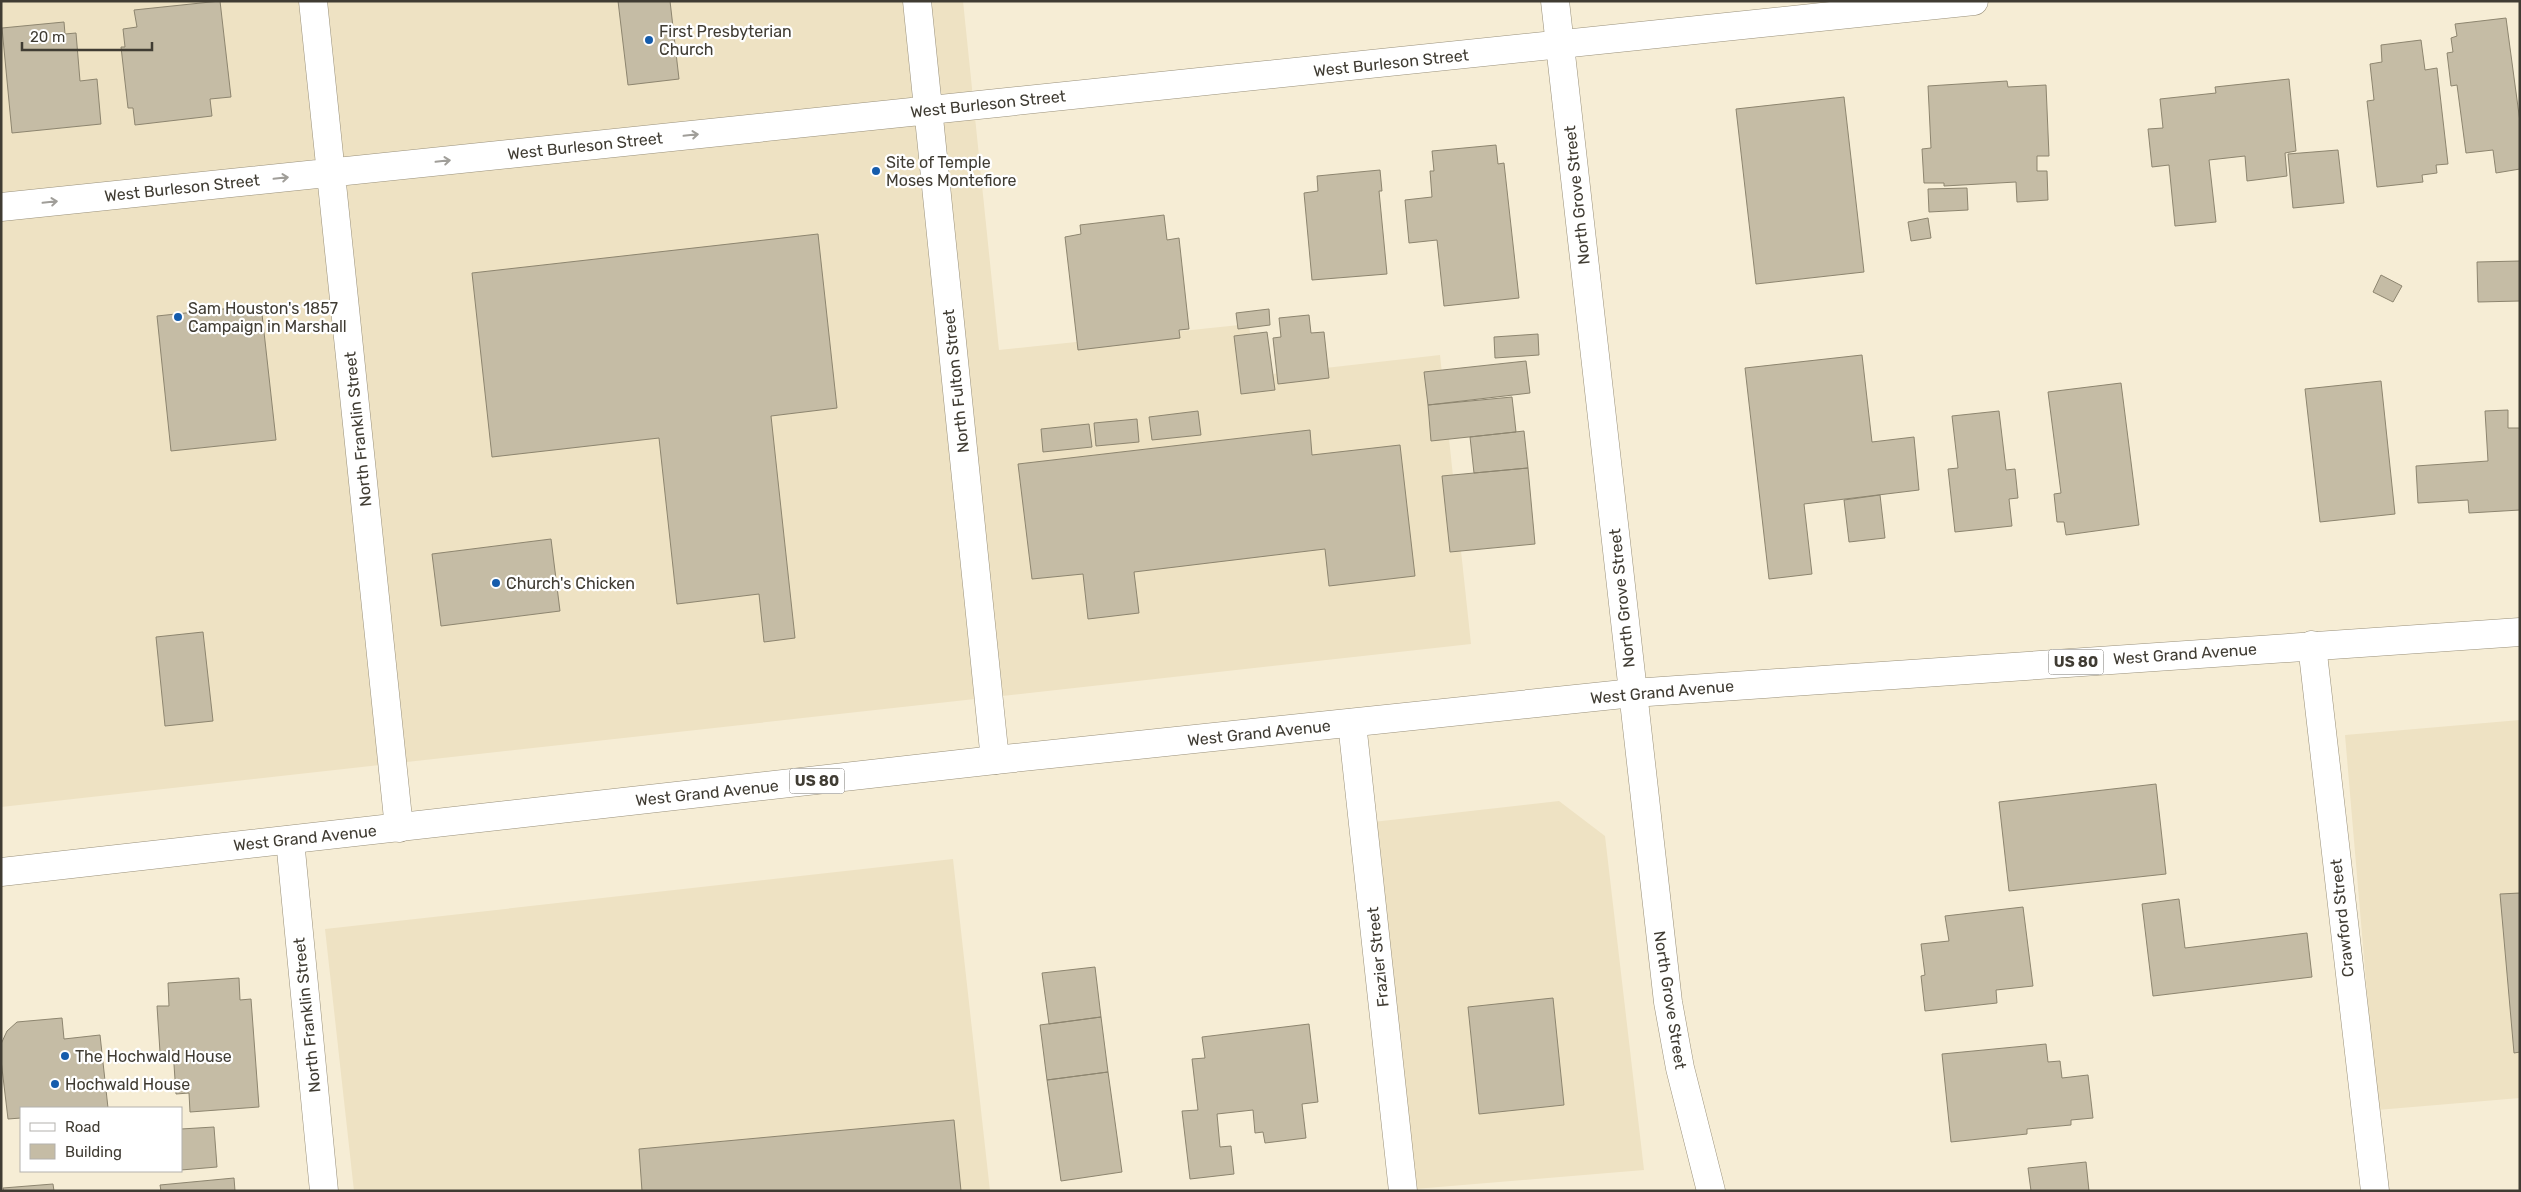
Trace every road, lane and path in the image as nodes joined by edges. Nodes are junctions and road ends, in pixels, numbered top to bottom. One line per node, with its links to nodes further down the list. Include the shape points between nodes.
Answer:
1 (313, 1): 7 (main road, North Franklin Street)
2 (917, 1): 6 (main road, North Fulton Street)
3 (1555, 1): 5 (main road, North Grove Street)
4 (1974, 1): 5 (main road, West Burleson Street)
5 (1560, 45): 6 (main road, West Burleson Street); 11 (main road, North Grove Street)
6 (928, 111): 7 (main road, West Burleson Street, one-way to 6); 13 (main road, North Fulton Street)
7 (331, 173): 8 (main road, West Burleson Street, one-way to 7); 14 (main road, North Franklin Street)
8 (1, 206)
9 (2520, 632): 10 (main road, West Grand Avenue / US 80)
10 (2312, 645): 11 (main road, West Grand Avenue / US 80); 20 (main road, Crawford Street)
11 (1633, 693): 12 (main road, West Grand Avenue / US 80); 19 (main road, North Grove Street, via 1668,1002 1680,1068)
12 (1352, 723): 13 (main road, West Grand Avenue / US 80); 18 (main road, Frazier Street)
13 (995, 760): 14 (main road, West Grand Avenue / US 80)
14 (399, 828): 15 (main road, West Grand Avenue / US 80)
15 (290, 840): 16 (main road, West Grand Avenue / US 80); 17 (main road, North Franklin Street)
16 (1, 872)
17 (324, 1191)
18 (1403, 1191)
19 (1711, 1191)
20 (2375, 1191)

